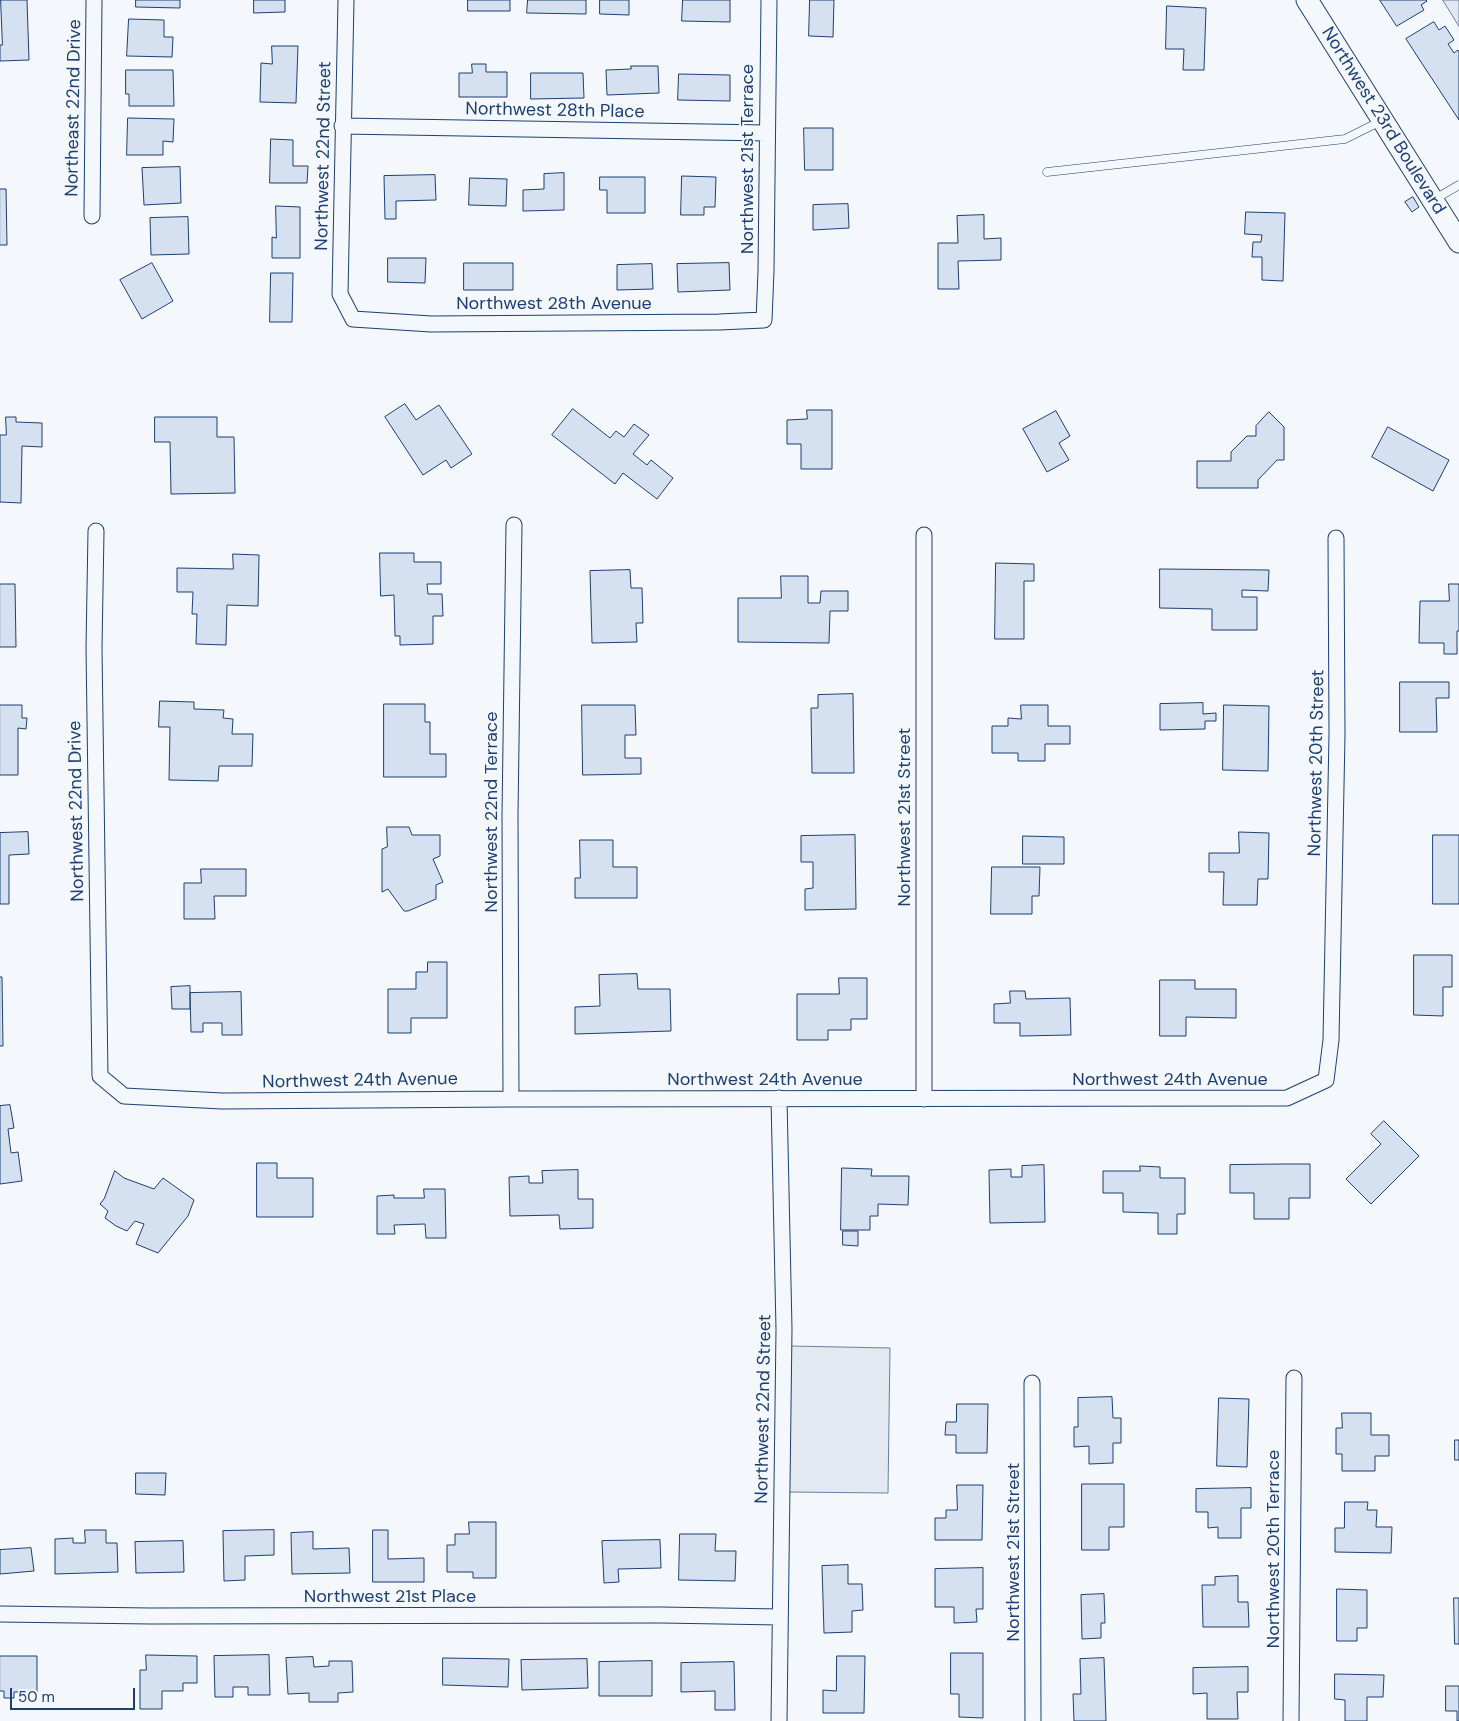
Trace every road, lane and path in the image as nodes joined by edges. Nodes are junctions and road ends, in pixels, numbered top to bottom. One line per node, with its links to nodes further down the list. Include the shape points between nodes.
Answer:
1 (94, 0): 11 (street, Northeast 22nd Drive)
2 (346, 0): 6 (street, Northwest 22nd Street)
3 (769, 0): 7 (street, Northwest 21st Terrace)
4 (1307, 0): 5 (street, Northwest 23rd Boulevard)
5 (1382, 120): 8 (lane, via 1346,139); 10 (street, Northwest 23rd Boulevard)
6 (342, 126): 7 (street, Northwest 28th Place); 13 (street, Northwest 22nd Street, via 340,294)
7 (767, 133): 14 (street, Northwest 21st Terrace)
8 (1047, 172)
9 (1459, 185): 10 (lane)
10 (1432, 200): 12 (street, Northwest 23rd Boulevard, via 1450,221)
11 (92, 216)
12 (1459, 242)
13 (348, 310): 14 (street, Northwest 28th Avenue, via 353,319 431,324 719,322)
14 (764, 318)
15 (514, 525): 22 (street, Northwest 22nd Terrace)
16 (96, 530): 20 (street, Northwest 22nd Drive, via 98,1043 100,1076)
17 (924, 535): 23 (street, Northwest 21st Street)
18 (1336, 538): 19 (street, Northwest 20th Street, via 1338,735)
19 (1332, 988): 23 (street, Northwest 24th Avenue, via 1326,1080 1287,1098)
20 (112, 1086): 22 (street, Northwest 24th Avenue, via 124,1096 222,1101)
21 (778, 1098): 22 (street, Northwest 24th Avenue); 23 (street, Northwest 24th Avenue); 27 (street, Northwest 22nd Street, via 784,1329)
22 (511, 1099)
23 (924, 1099)
24 (1294, 1378): 30 (street, Northwest 20th Terrace)
25 (1032, 1383): 29 (street, Northwest 21st Street)
26 (0, 1614): 27 (street, Northwest 21st Place)
27 (780, 1617): 28 (street, Northwest 22nd Street)
28 (779, 1721)
29 (1033, 1721)
30 (1291, 1721)

